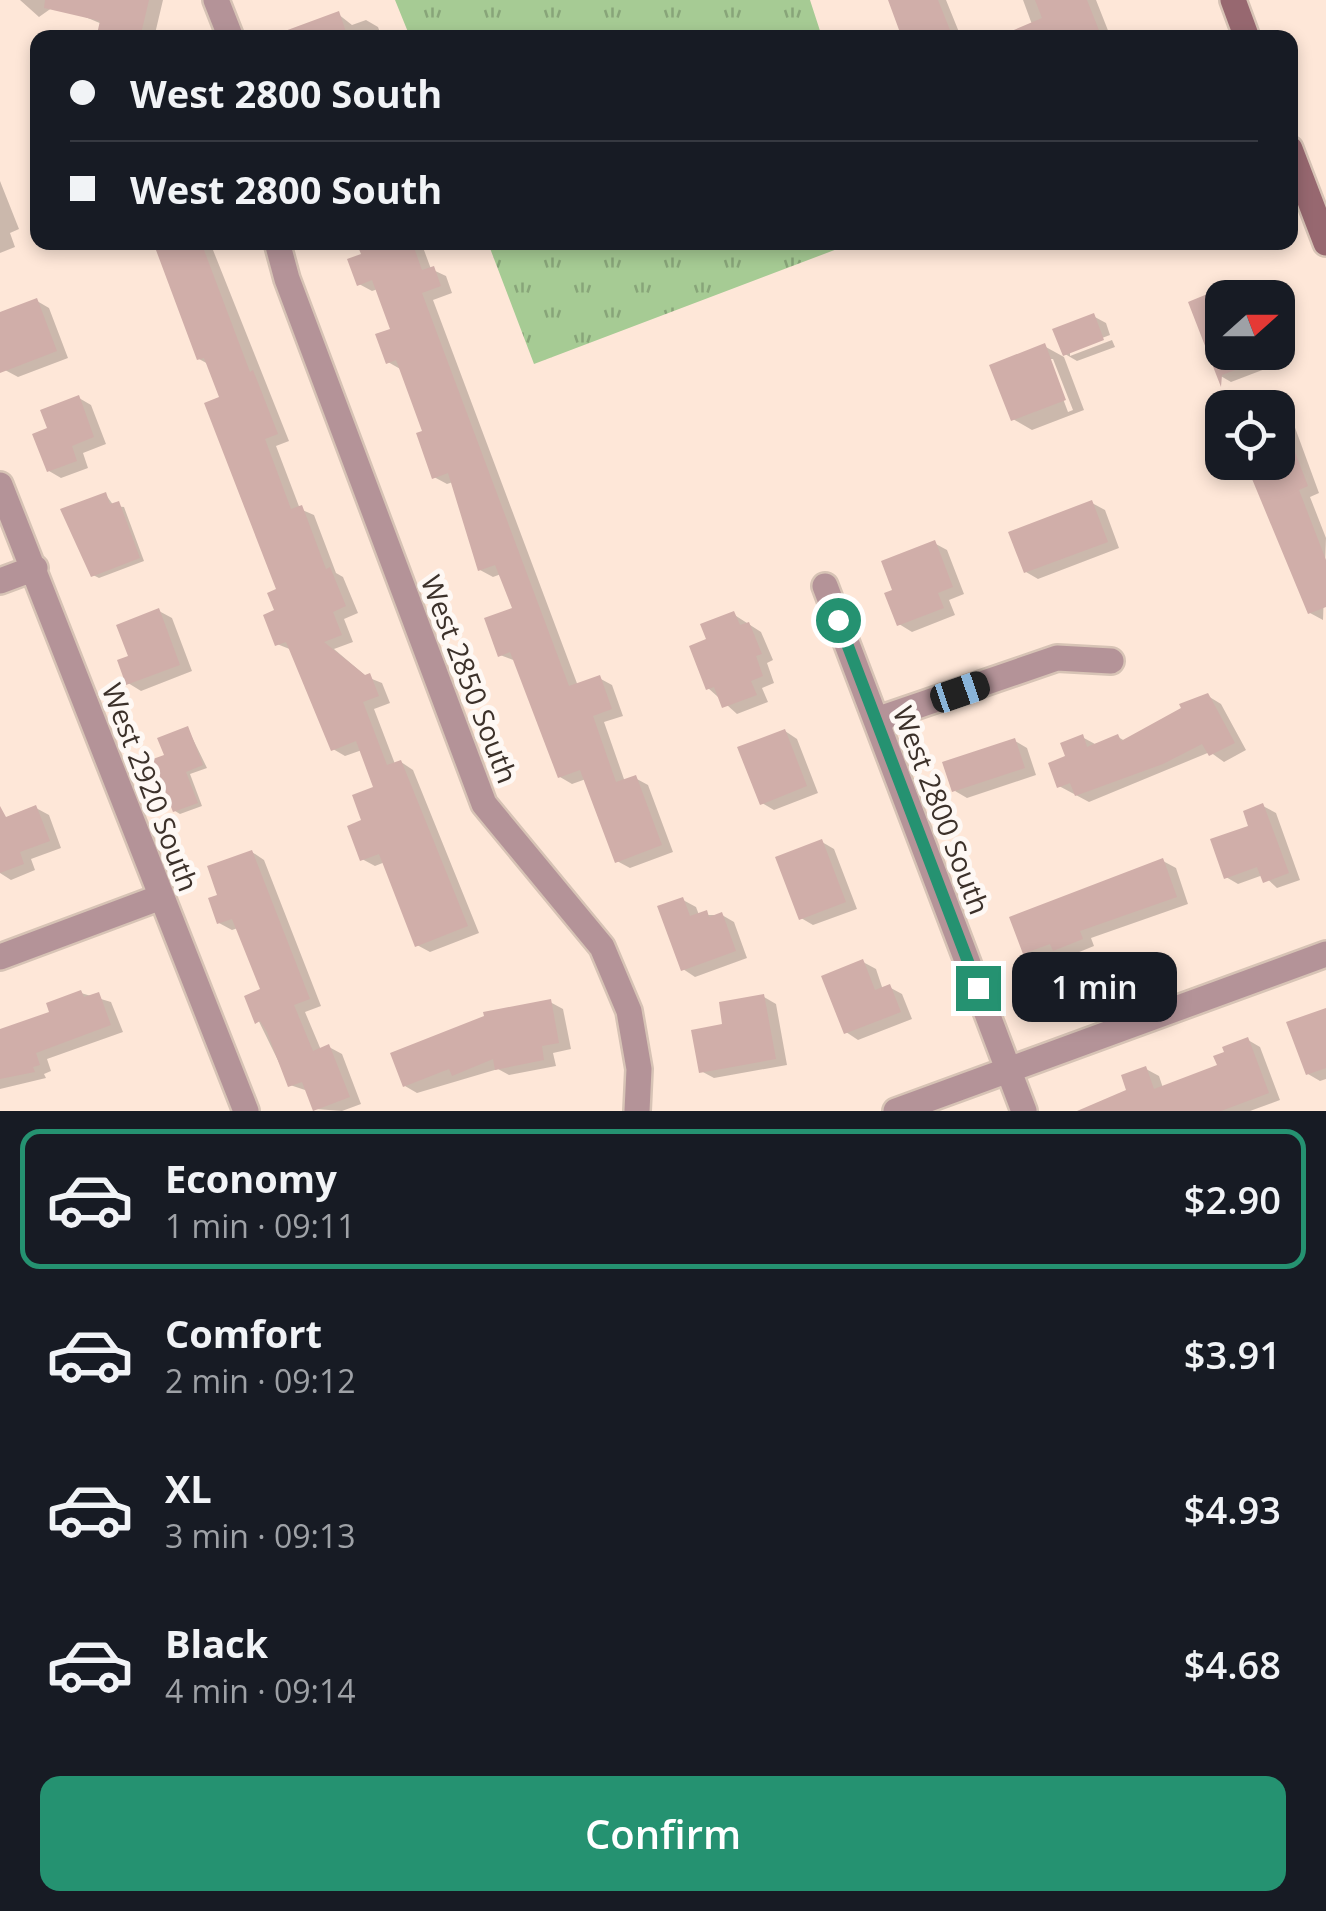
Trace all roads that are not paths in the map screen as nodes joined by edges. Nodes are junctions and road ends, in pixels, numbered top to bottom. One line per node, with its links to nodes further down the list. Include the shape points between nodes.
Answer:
1 (216, 0): 3 (street)
2 (1232, 0): 4 (main road)
3 (228, 30)
4 (1244, 30)
5 (1298, 170): 6 (main road)
6 (1326, 243)
7 (280, 250): 19 (street, West 2850 South, via 484,804 602,947 622,995 639,1069)
8 (0, 485): 9 (street, West 2920 South)
9 (34, 568): 10 (street); 14 (street, West 2920 South)
10 (0, 580)
11 (824, 586): 13 (street, West 2800 South)
12 (1111, 662): 13 (street, via 1057,658)
13 (876, 720): 17 (street, West 2800 South)
14 (162, 896): 16 (street); 18 (street, West 2920 South)
15 (1326, 954): 17 (street)
16 (0, 956)
17 (1008, 1068): 20 (street); 21 (street, West 2800 South)
18 (246, 1111)
19 (638, 1111)
20 (896, 1111)
21 (1024, 1111)

